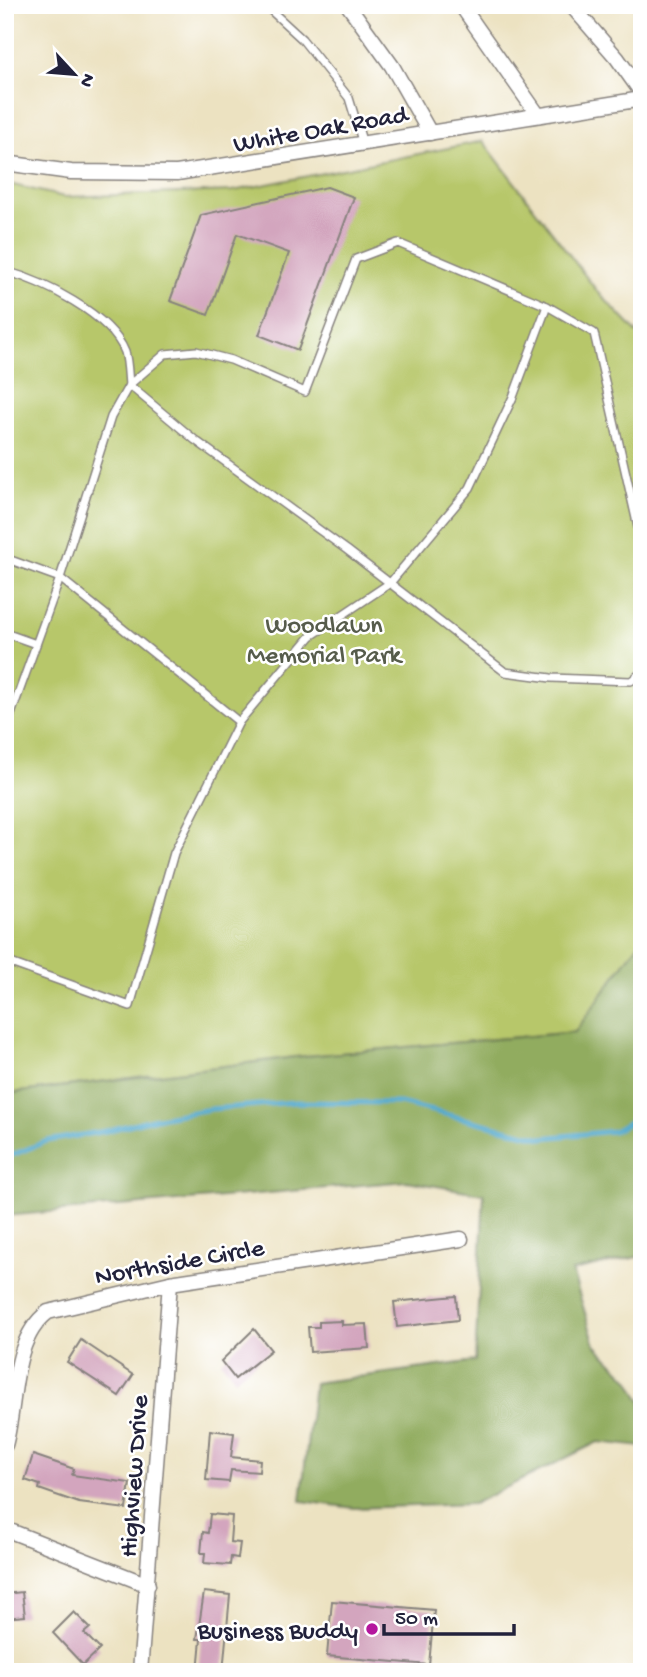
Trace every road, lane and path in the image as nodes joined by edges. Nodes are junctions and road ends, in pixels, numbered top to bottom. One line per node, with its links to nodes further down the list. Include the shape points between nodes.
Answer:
1 (265, 5): 9 (lane, via 302,40 349,98)
2 (348, 5): 8 (street, via 392,66)
3 (461, 5): 7 (street)
4 (571, 5): 5 (street)
5 (642, 93)
6 (642, 99): 7 (street, White Oak Road)
7 (538, 115): 8 (street, White Oak Road)
8 (430, 133): 9 (street, White Oak Road)
9 (363, 145): 10 (street, White Oak Road, via 177,173 71,172)
10 (5, 163)
11 (5, 271): 13 (lane, via 63,296 102,320 125,352)
12 (547, 306): 13 (lane, via 398,243 356,259 305,392 231,360 196,351 165,354); 14 (lane, via 594,333); 17 (lane, via 513,397 470,488)
13 (129, 385): 16 (lane, via 111,417); 17 (lane, via 195,440)
14 (642, 545)
15 (5, 558): 16 (lane)
16 (60, 578): 19 (lane); 21 (lane)
17 (390, 583): 20 (lane, via 505,673 631,681); 21 (lane, via 310,636)
18 (5, 633): 19 (lane)
19 (36, 644): 22 (lane)
20 (642, 672)
21 (239, 722): 23 (lane, via 174,853 130,1006)
22 (5, 732)
23 (5, 961)
24 (461, 1239): 25 (street, Northside Circle)
25 (170, 1283): 26 (street, Northside Circle, via 70,1304 41,1318 22,1350); 28 (street, Highview Drive)
26 (5, 1445)
27 (5, 1529): 28 (street)
28 (149, 1585): 29 (street, Highview Drive)
29 (140, 1672)

